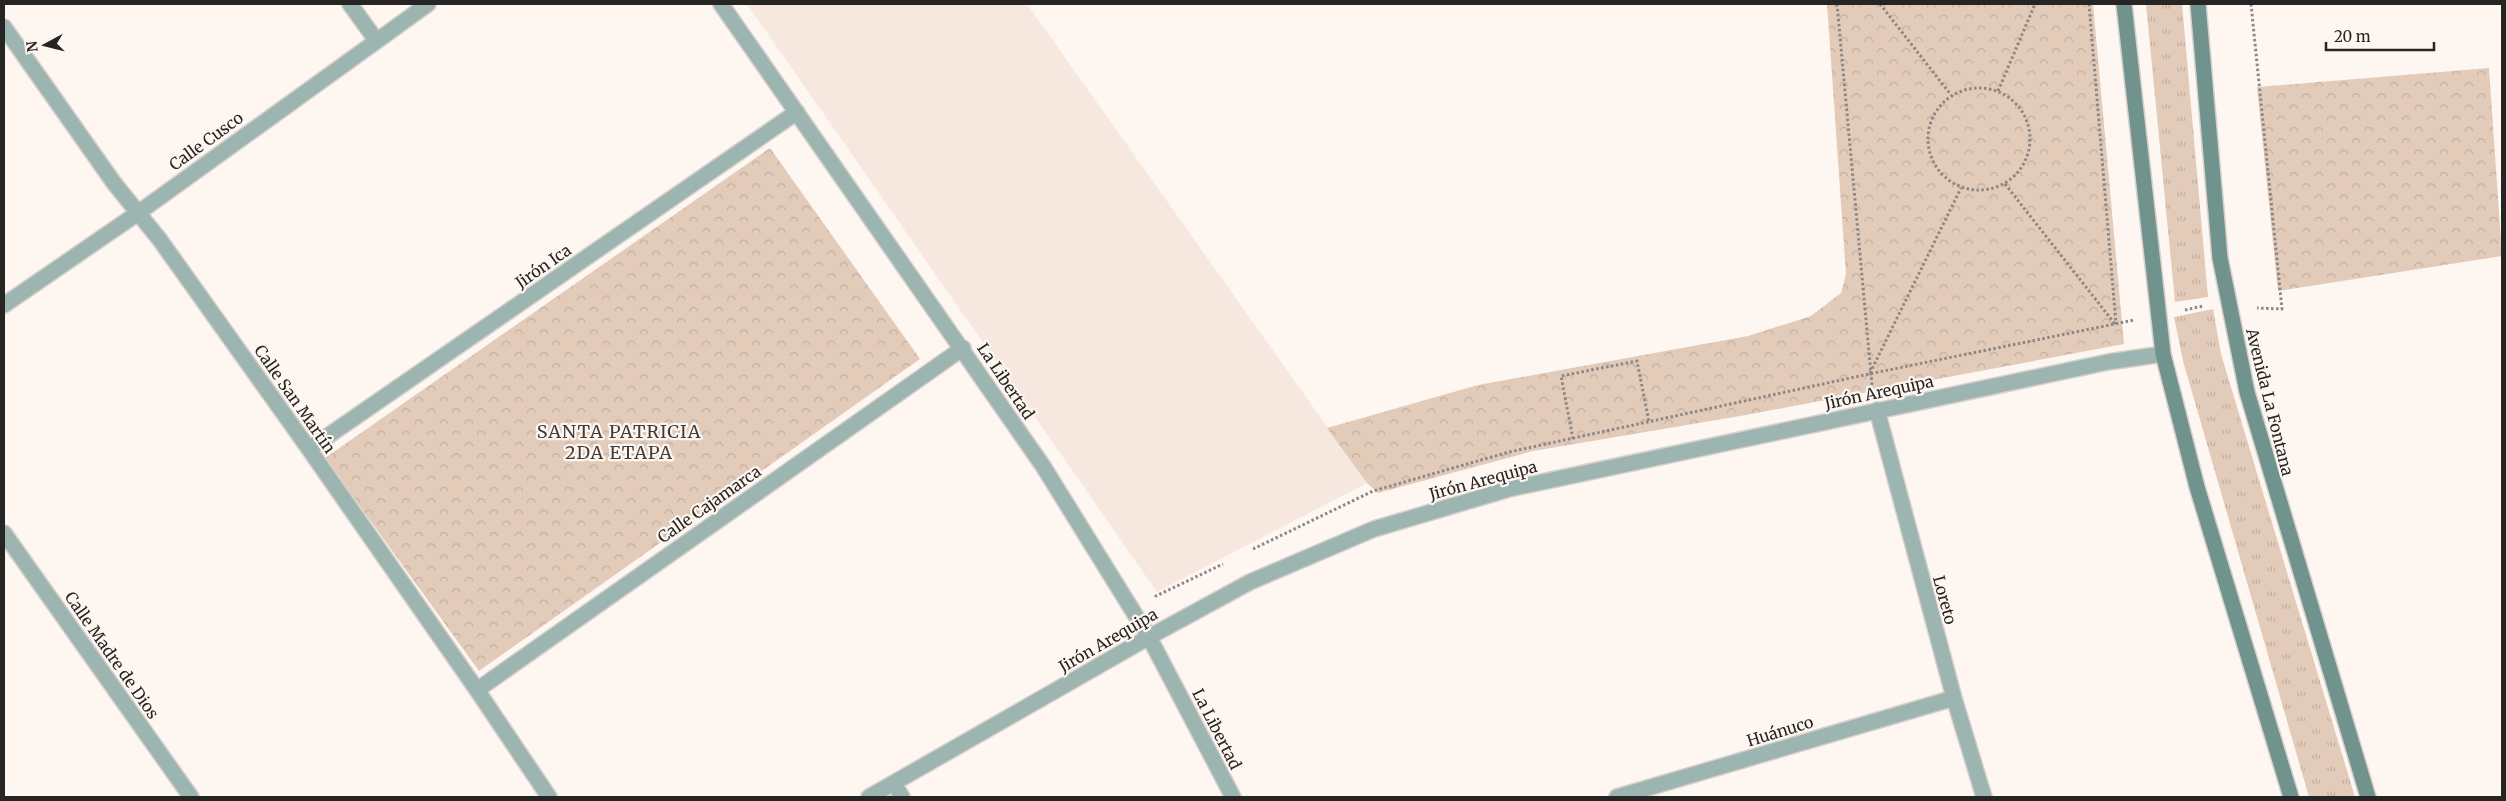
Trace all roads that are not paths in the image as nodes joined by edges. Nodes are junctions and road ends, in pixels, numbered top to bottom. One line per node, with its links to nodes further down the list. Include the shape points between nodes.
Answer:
1 (350, 4): 7 (street)
2 (428, 4): 7 (street, Calle Cusco)
3 (721, 4): 8 (street, La Libertad)
4 (2124, 4): 12 (main road)
5 (2198, 4): 28 (main road, Avenida La Fontana, via 2220,258 2247,392)
6 (4, 27): 9 (street, Calle San Martín)
7 (376, 40): 9 (street, Calle Cusco)
8 (797, 112): 11 (street, La Libertad); 14 (street, Jirón Ica)
9 (138, 212): 10 (street, Calle Cusco); 14 (street, Calle San Martín)
10 (4, 305)
11 (963, 348): 16 (street, La Libertad, via 1043,466); 17 (street, Calle Cajamarca)
12 (2163, 354): 13 (street, Jirón Arequipa, via 2108,362); 27 (main road, via 2198,487)
13 (1877, 410): 16 (street, Jirón Arequipa, via 1509,489 1374,529 1250,582); 18 (street, Loreto)
14 (309, 450): 17 (street, Calle San Martín)
15 (4, 533): 20 (street, Calle Madre de Dios)
16 (1150, 637): 19 (street, Jirón Arequipa); 24 (street, La Libertad)
17 (477, 690): 21 (street, Calle San Martín)
18 (1954, 698): 25 (street, Huánuco); 26 (street, Loreto)
19 (894, 783): 22 (street, Jirón Arequipa); 23 (street)
20 (191, 797)
21 (549, 797)
22 (869, 797)
23 (902, 797)
24 (1233, 797)
25 (1617, 797)
26 (1984, 797)
27 (2290, 797)
28 (2368, 797)

